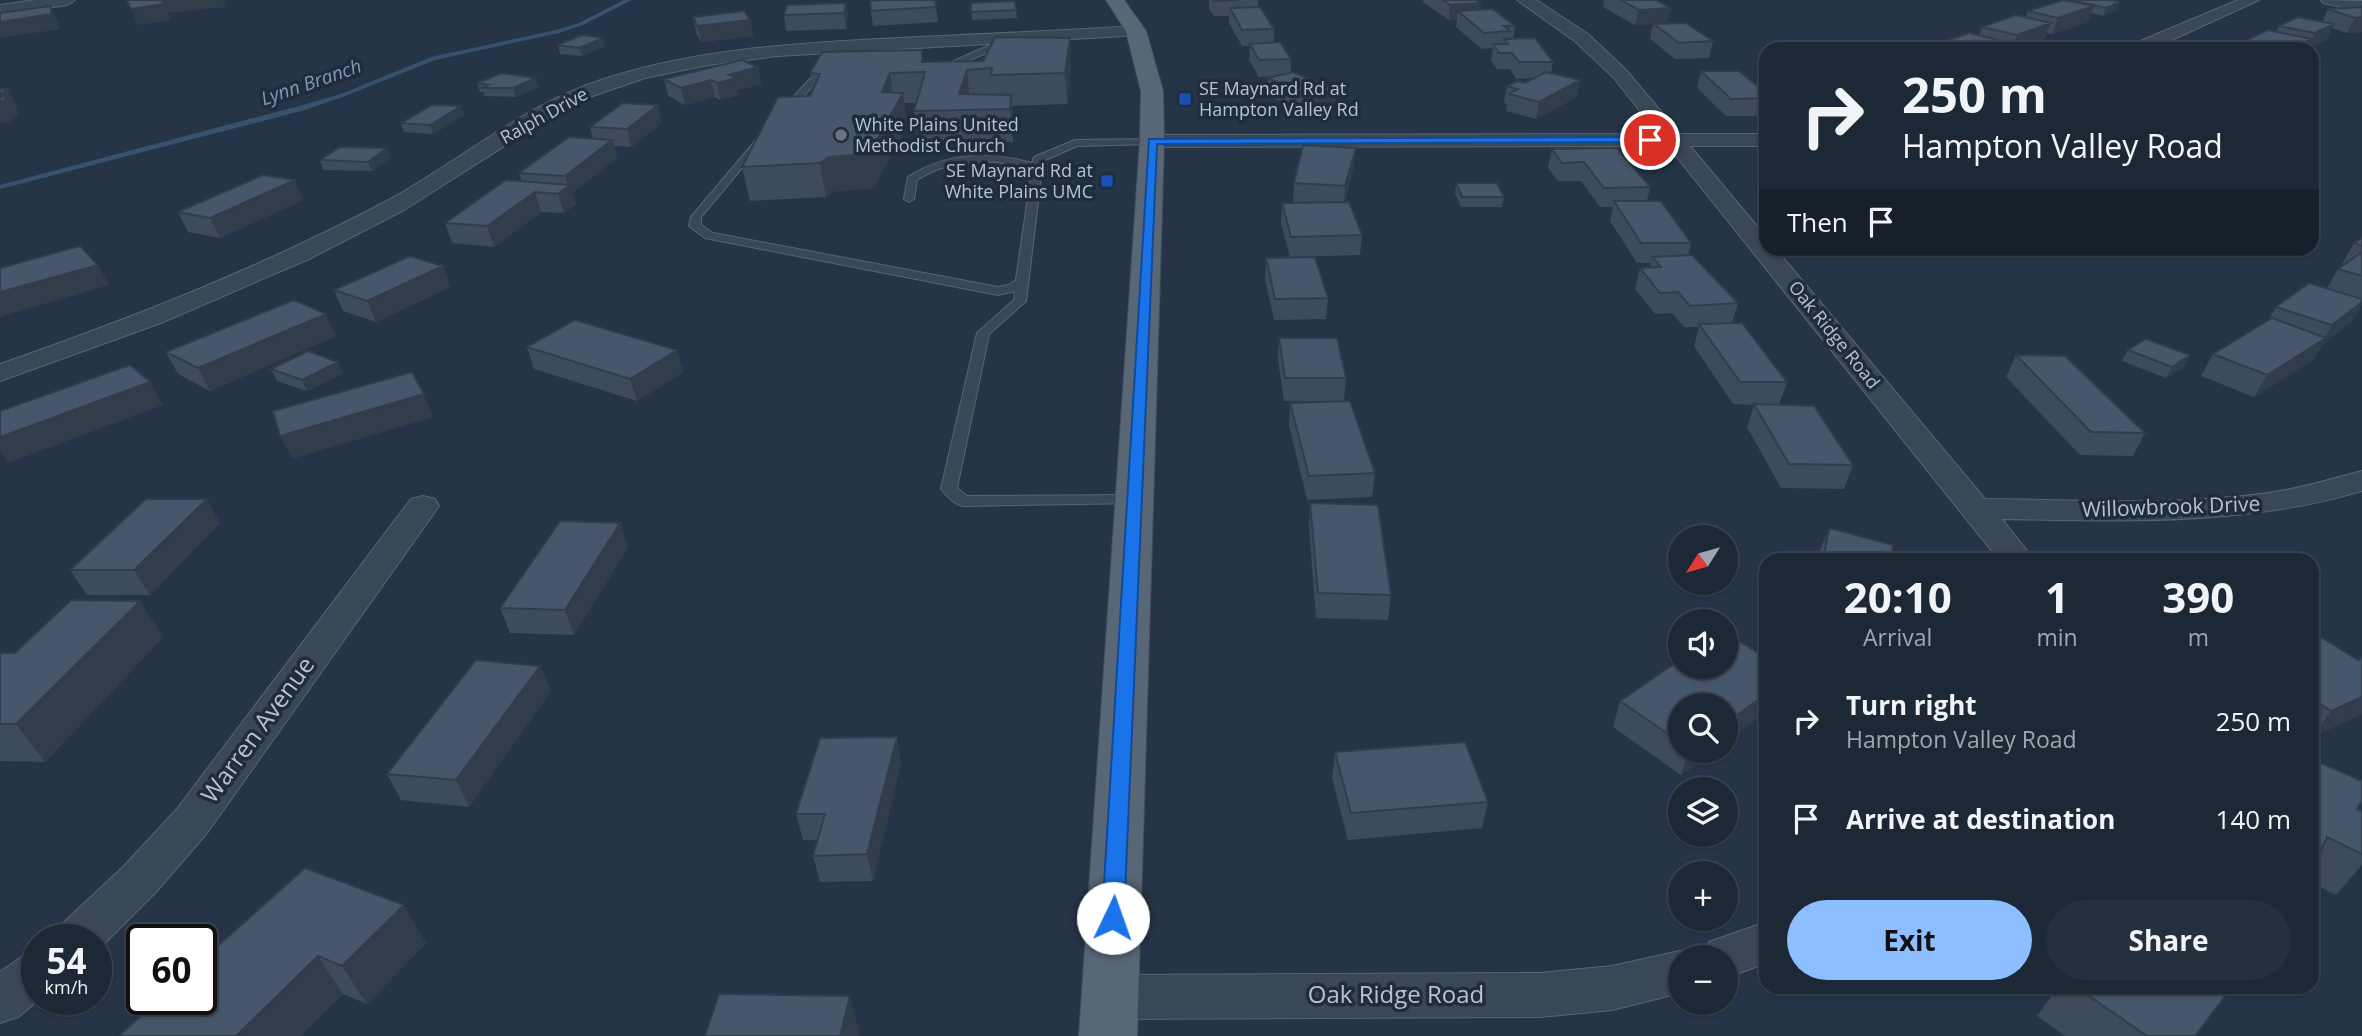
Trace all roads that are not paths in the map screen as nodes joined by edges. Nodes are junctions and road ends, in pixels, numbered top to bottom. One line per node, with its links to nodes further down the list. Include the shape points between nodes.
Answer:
1 (66, 0): 7 (street)
2 (1115, 0): 8 (main road)
3 (1525, 0): 13 (street, Oak Ridge Road, via 1604,57)
4 (2251, 0): 10 (street)
5 (2329, 0): 6 (street)
6 (2362, 6)
7 (0, 10)
8 (1136, 31): 9 (street, Ralph Drive); 15 (main road, via 1152,91)
9 (1005, 38): 11 (street, Ralph Drive); 12 (lane, via 954,65)
10 (2153, 42)
11 (848, 46): 20 (lane, via 829,69 809,83 703,208 695,226 709,236 998,291); 21 (street, Ralph Drive, via 701,60 629,76 585,92 543,112 348,230 215,290)
12 (933, 69)
13 (1674, 140): 14 (street); 15 (street); 18 (street, Oak Ridge Road)
14 (1759, 140)
15 (1152, 141): 16 (lane, via 1075,143 1038,159); 23 (main road)
16 (1038, 168): 17 (lane, via 991,157 948,162 912,179); 20 (lane)
17 (909, 199)
18 (1759, 244)
19 (1769, 256): 25 (street, Oak Ridge Road)
20 (1022, 281): 23 (lane, via 1020,301 983,333 949,489 962,501)
21 (0, 373)
22 (2362, 481): 25 (street, Willowbrook Drive, via 2284,502 2198,510)
23 (1134, 500): 33 (main road)
24 (423, 506): 27 (street, Warren Avenue, via 192,821)
25 (1976, 509): 26 (street, Oak Ridge Road)
26 (2011, 553)
27 (93, 924)
28 (1759, 945): 29 (street)
29 (1738, 952)
30 (1668, 975): 33 (street, Oak Ridge Road, via 1612,988 1540,995)
31 (21, 985): 32 (street)
32 (0, 1001)
33 (1109, 1016)

